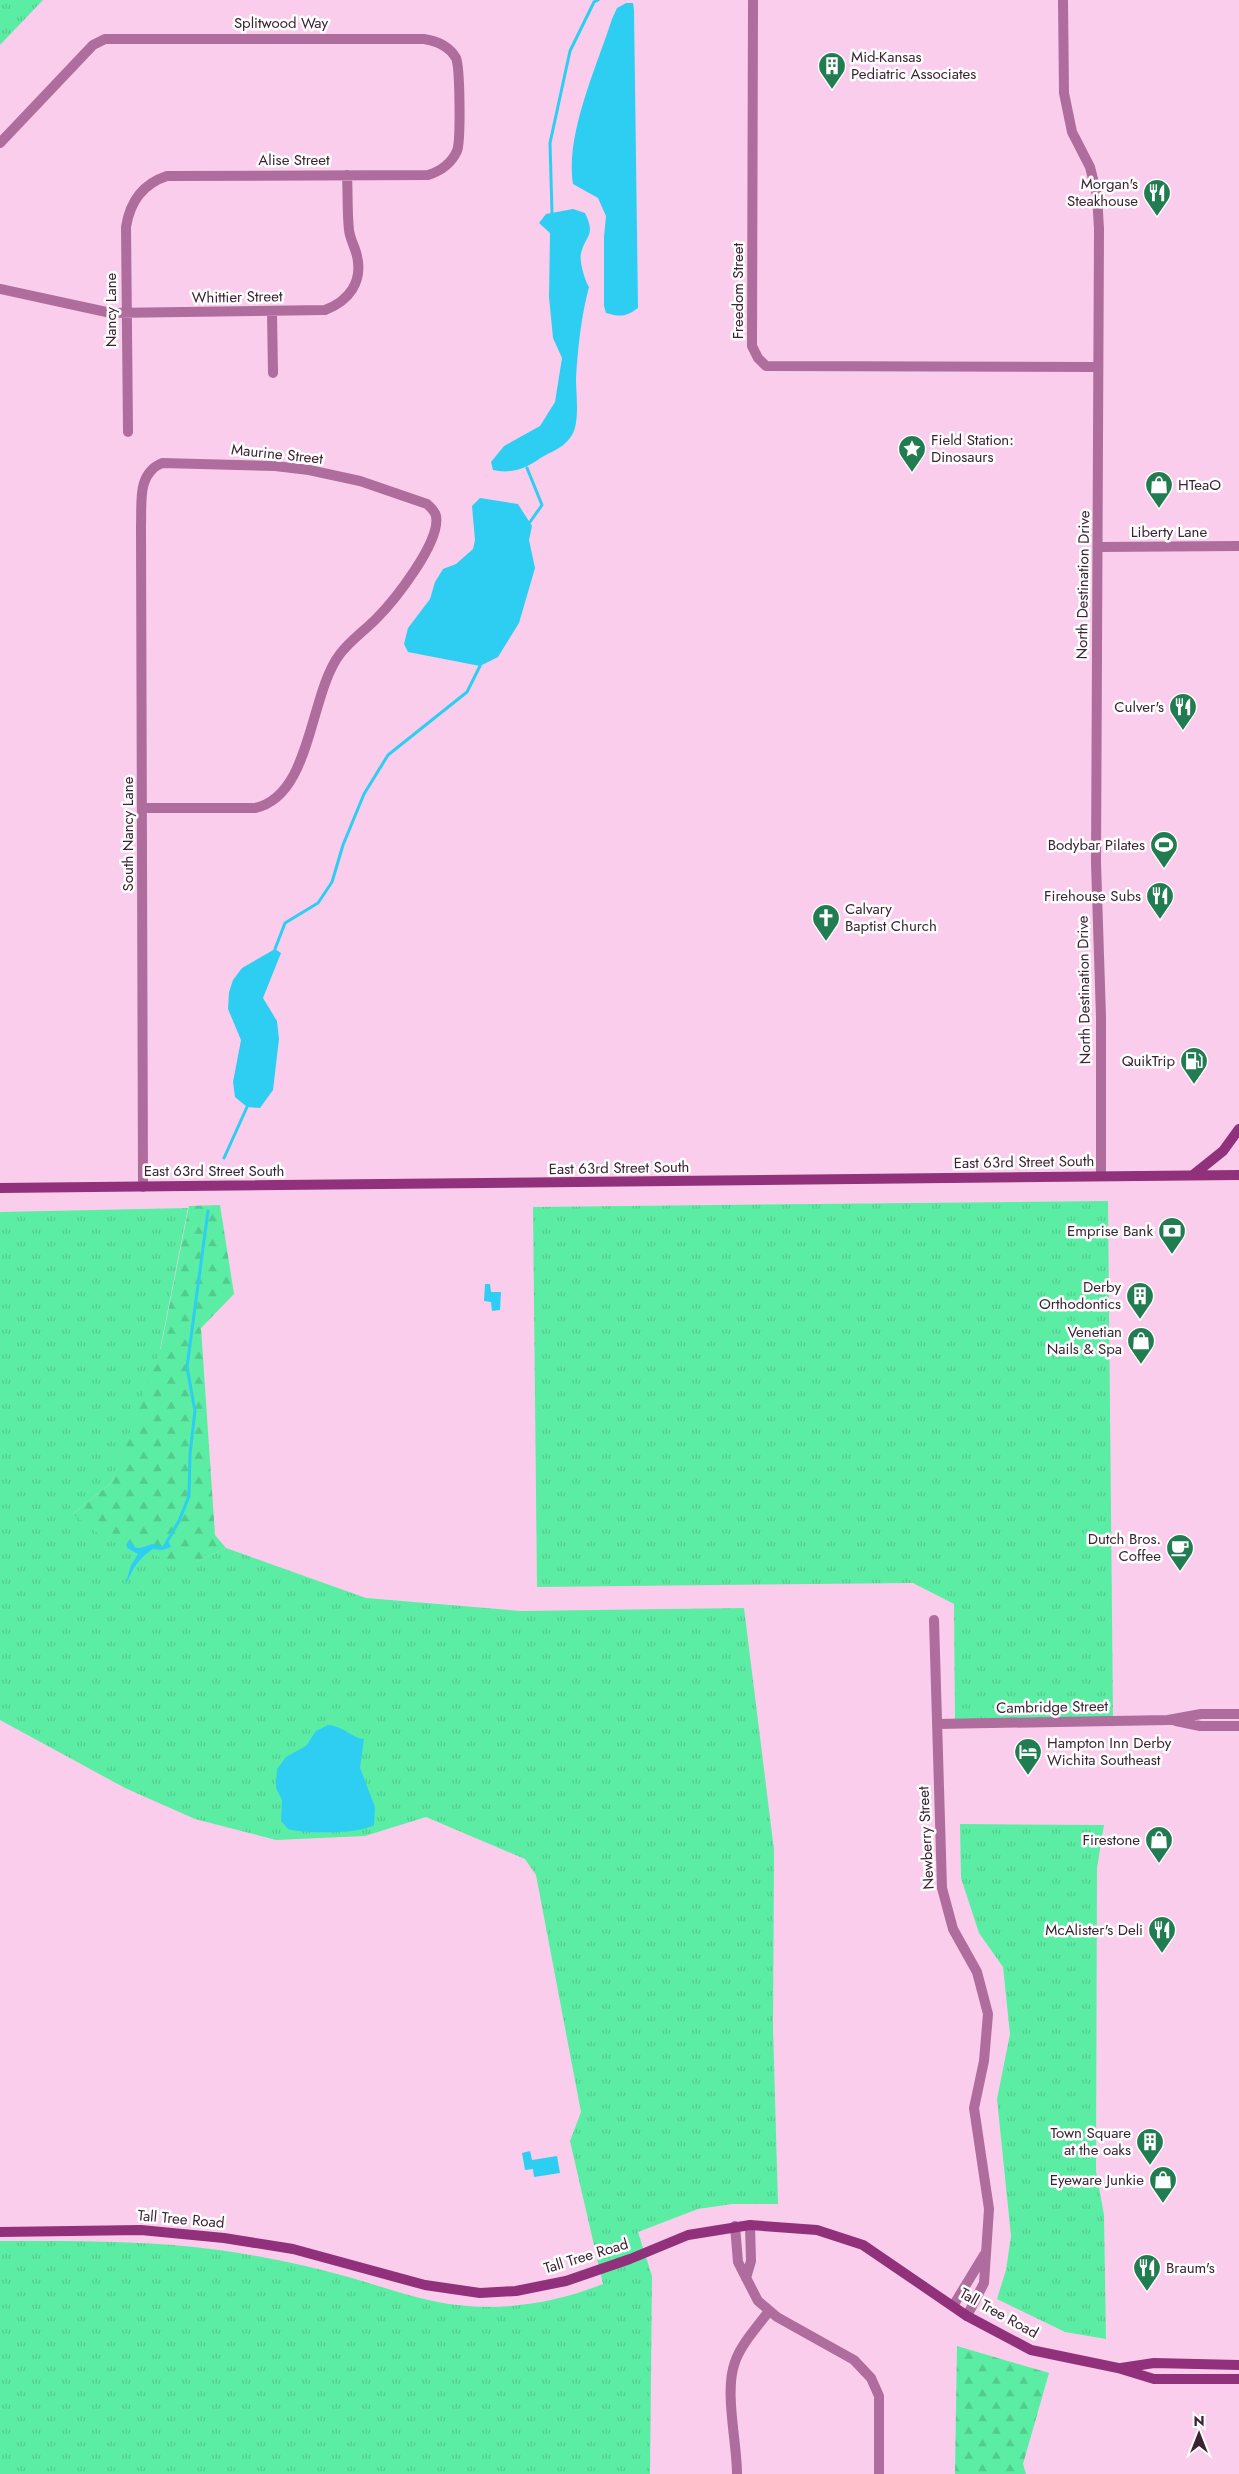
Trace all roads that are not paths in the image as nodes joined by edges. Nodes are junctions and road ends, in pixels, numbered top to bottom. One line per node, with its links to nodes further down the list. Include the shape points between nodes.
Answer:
1 (753, 0): 10 (street, Freedom Street, via 752,346 758,358 766,366)
2 (1063, 0): 10 (street, North Destination Drive, via 1064,93 1072,132 1090,167 1097,195)
3 (0, 143): 4 (street, Splitwood Way, via 93,45 105,39 395,37 437,41 452,53 458,66 459,136 456,152)
4 (449, 163): 5 (street, Alise Street, via 428,175)
5 (347, 175): 6 (street, Alise Street, via 167,176); 8 (street, Whittier Street, via 349,228 359,271 355,287 343,300 325,310)
6 (140, 192): 9 (street, Nancy Lane, via 131,206 126,227)
7 (0, 289): 9 (street, Whittier Street, via 101,312)
8 (272, 312): 9 (street, Whittier Street); 11 (street)
9 (126, 313): 12 (street, Nancy Lane)
10 (1098, 366): 15 (street, North Destination Drive)
11 (273, 374)
12 (128, 432)
13 (143, 482): 16 (street, South Nancy Lane); 16 (street, Maurine Street, via 149,471 162,463 275,466 360,481 427,504 436,515 435,530 408,580 332,666 295,771 280,796 255,808)
14 (1239, 546): 15 (street, Liberty Lane)
15 (1099, 547): 20 (street, North Destination Drive, via 1096,863 1101,1017)
16 (143, 808): 21 (street, South Nancy Lane)
17 (1239, 1129): 18 (street, via 1223,1151)
18 (1193, 1175): 19 (street, East 63rd Street South); 20 (street, East 63rd Street South)
19 (1239, 1175)
20 (1101, 1176): 21 (street, East 63rd Street South)
21 (142, 1187): 22 (street, East 63rd Street South)
22 (0, 1188)
23 (934, 1620): 26 (street, Newberry Street)
24 (1239, 1714): 25 (street, Cambridge Street, via 1200,1714)
25 (1168, 1720): 26 (street, Cambridge Street); 27 (street, Cambridge Street, via 1200,1726)
26 (937, 1724): 31 (street, Newberry Street, via 942,1888 953,1929 977,1972 988,2014 984,2061 974,2108 989,2209)
27 (1239, 1726)
28 (750, 2225): 29 (street, Tall Tree Road); 32 (street, via 751,2262); 33 (street, Tall Tree Road, via 817,2230 863,2245)
29 (735, 2226): 30 (street, Tall Tree Road, via 688,2234 566,2281 516,2291 480,2292 425,2285 293,2249 224,2238 141,2230); 32 (street, via 738,2262)
30 (0, 2232)
31 (986, 2252): 33 (street, Newberry Street); 35 (street, Newberry Street, via 984,2283)
32 (746, 2278): 34 (street, via 758,2301)
33 (953, 2306): 35 (street, Tall Tree Road)
34 (769, 2311): 39 (street, via 739,2354 733,2369 730,2393); 40 (street, via 854,2360 871,2378 879,2396)
35 (967, 2316): 37 (street, Tall Tree Road, via 1031,2350)
36 (1239, 2365): 37 (street, Tall Tree Road, via 1154,2363)
37 (1118, 2368): 38 (street, Tall Tree Road, via 1154,2379)
38 (1239, 2378)
39 (737, 2474)
40 (878, 2474)

